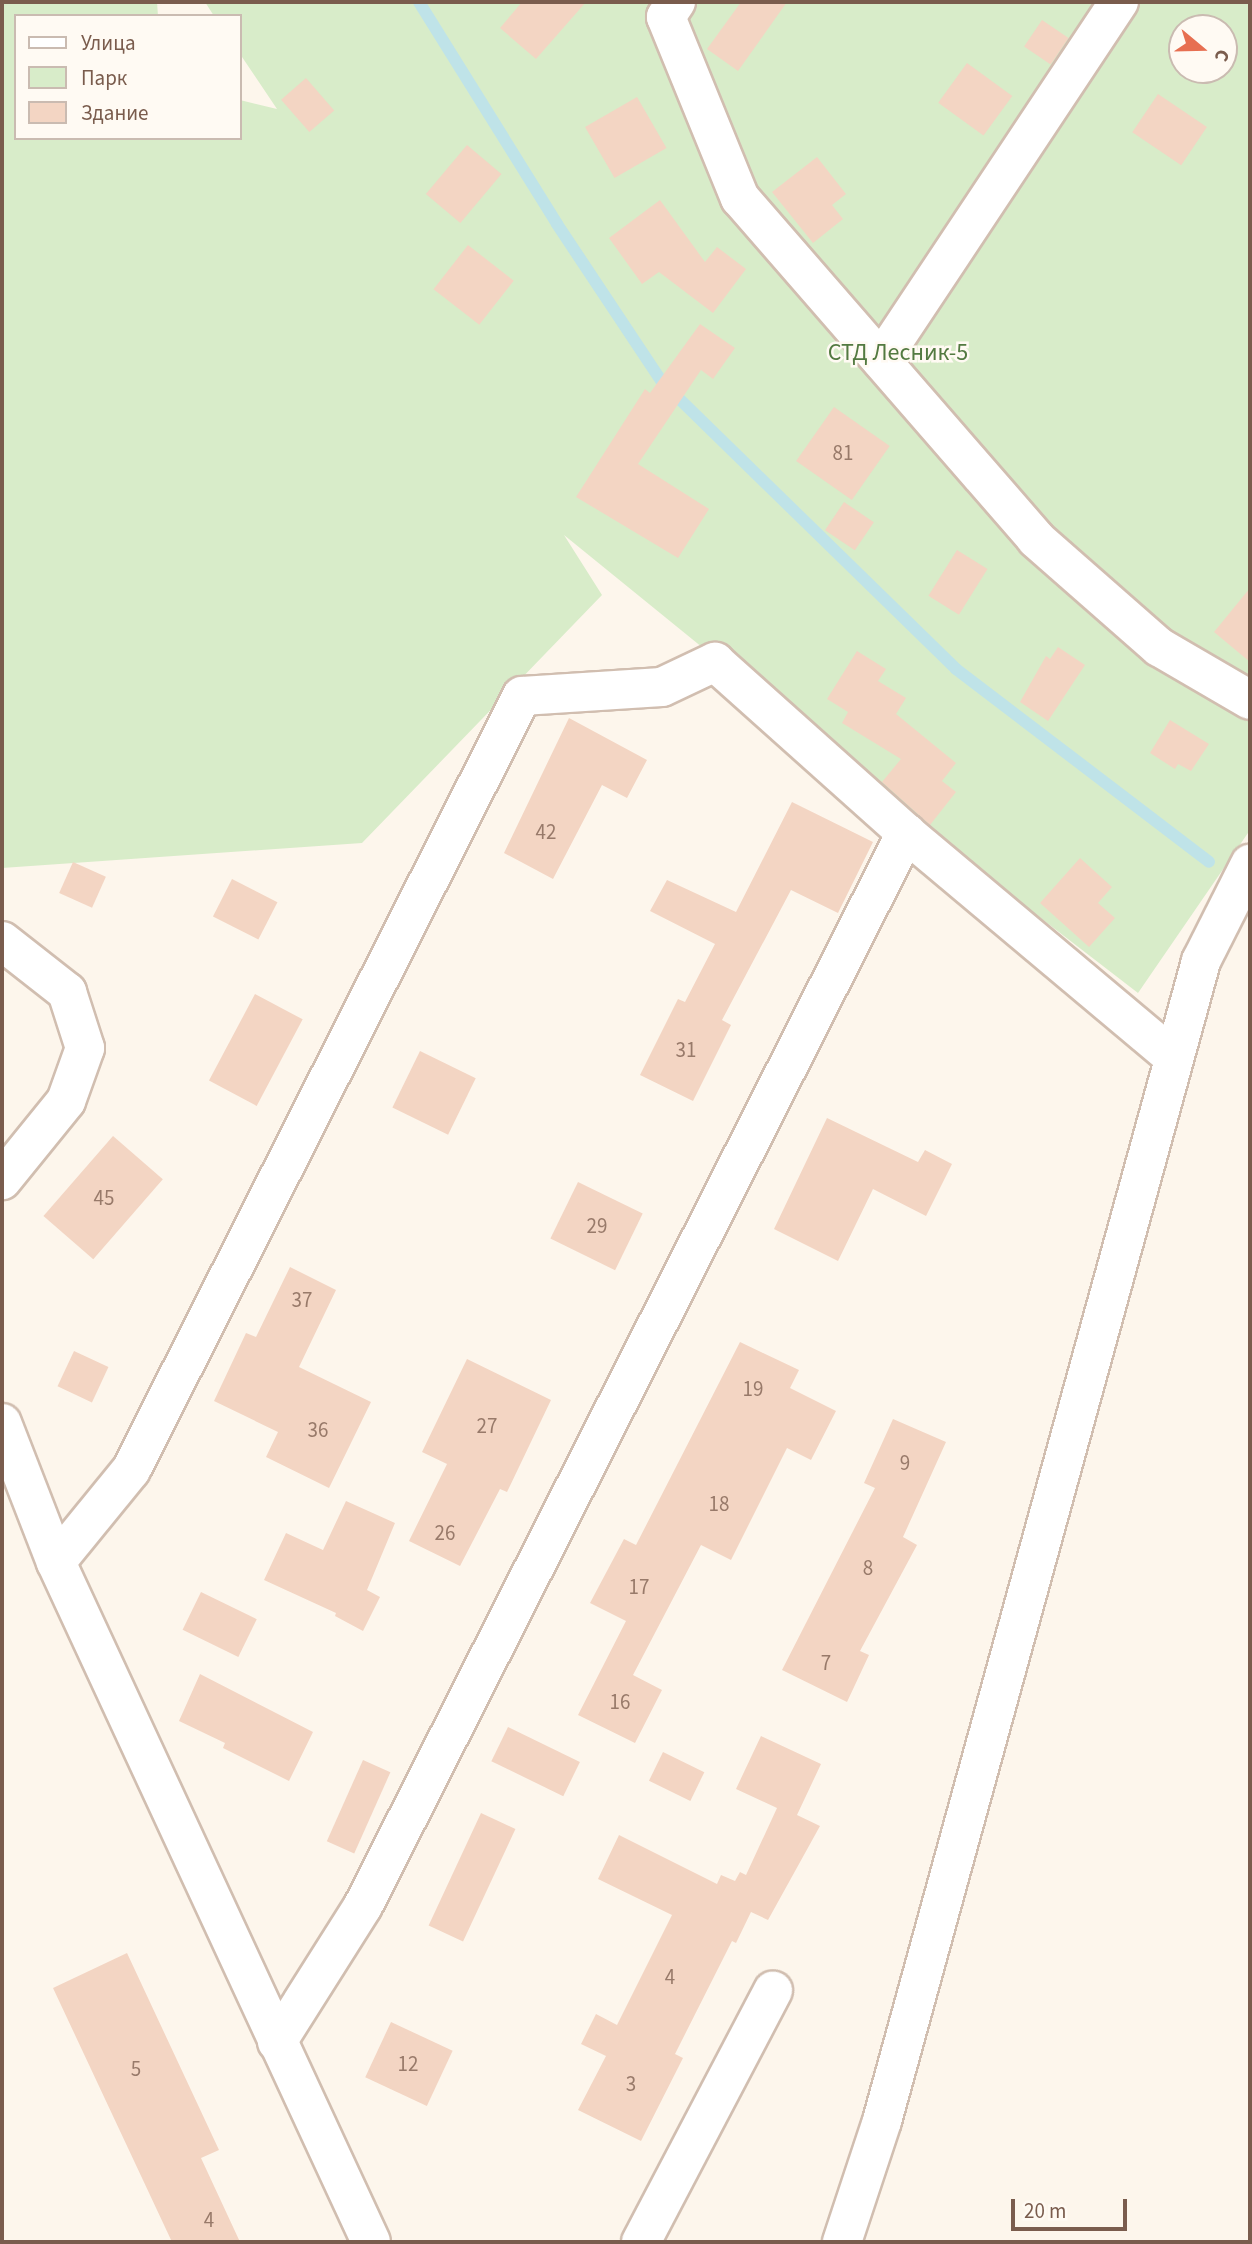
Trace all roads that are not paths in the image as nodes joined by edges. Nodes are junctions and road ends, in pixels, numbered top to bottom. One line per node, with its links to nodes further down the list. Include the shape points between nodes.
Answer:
1 (1119, 2): 3 (street)
2 (665, 7): 3 (street, via 740,198)
3 (881, 360): 4 (street, via 1036,539 1159,647)
4 (1250, 700)
5 (906, 833): 8 (street); 11 (street, via 715,662 662,687 522,696 131,1470); 13 (street, via 363,1906)
6 (1250, 864): 8 (street, via 1201,961)
7 (2, 941): 9 (street, via 67,992 85,1048 66,1101)
8 (1172, 1057): 16 (street, via 881,2121)
9 (2, 1180)
10 (2, 1423): 11 (street)
11 (56, 1562): 13 (street)
12 (773, 1991): 15 (street)
13 (277, 2042): 14 (street)
14 (371, 2242)
15 (640, 2242)
16 (842, 2242)

